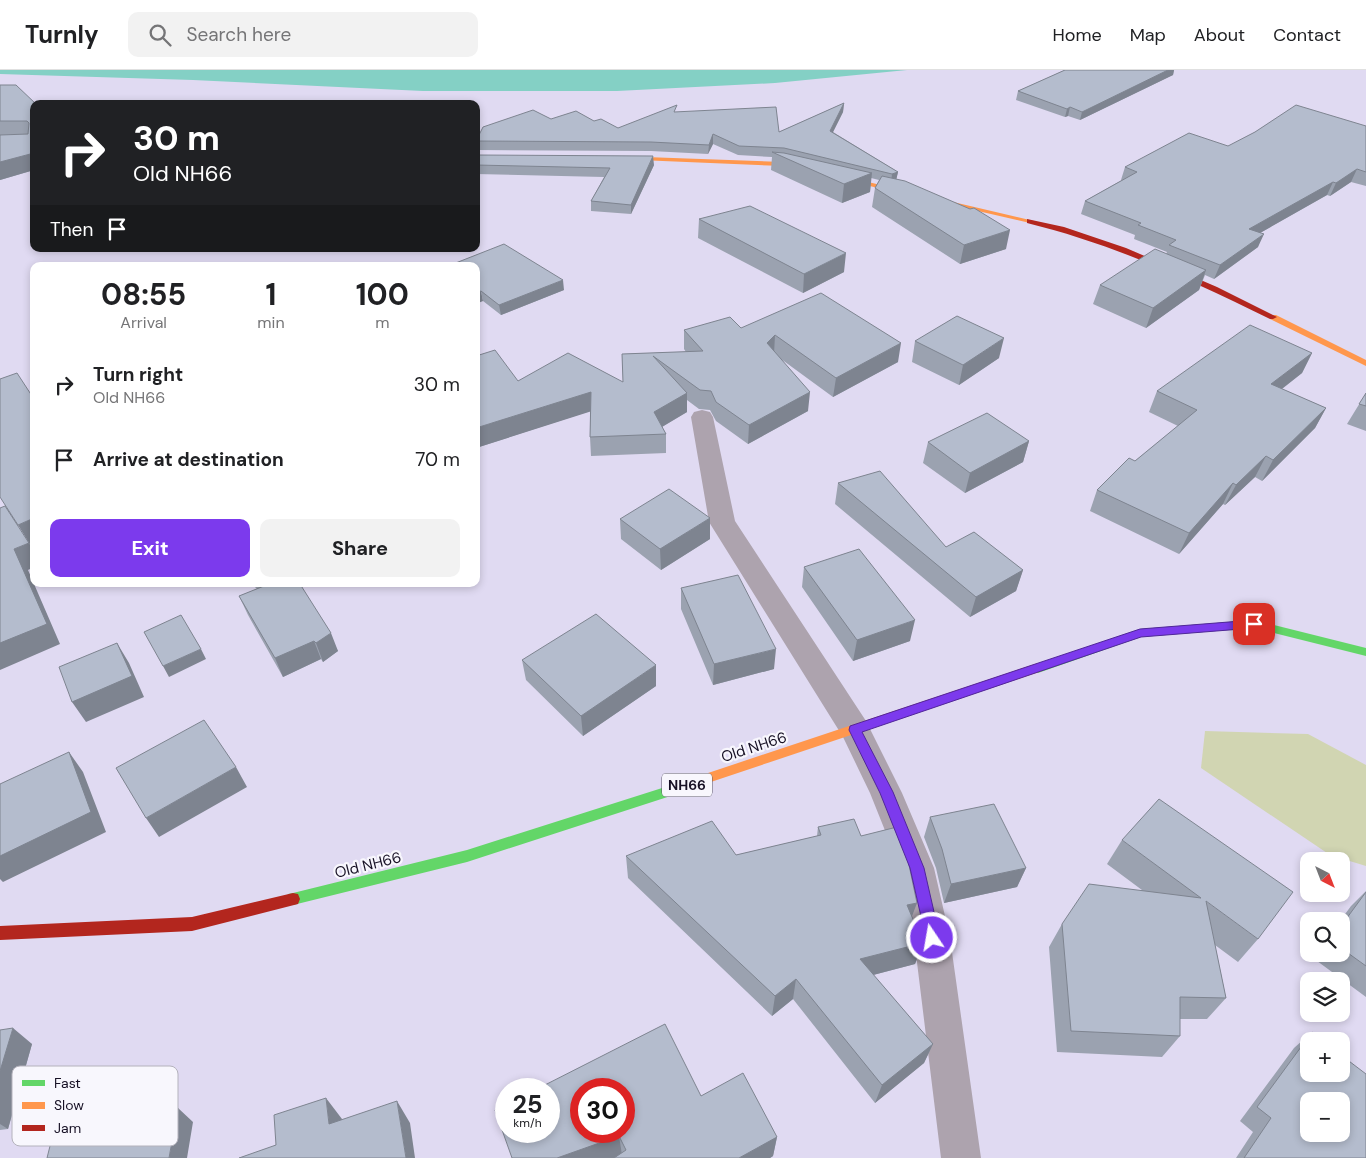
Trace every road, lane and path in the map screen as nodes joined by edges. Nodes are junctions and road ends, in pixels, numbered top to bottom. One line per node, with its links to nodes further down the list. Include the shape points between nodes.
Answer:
1 (604, 158): 2 (main road, via 783,164 1042,223 1120,248 1208,285)
2 (1366, 363)
3 (702, 418): 5 (street, via 722,522)
4 (1366, 652): 5 (main road, Old NH66 / NH66, via 1254,624 1140,633)
5 (855, 730): 6 (main road, Old NH66 / NH66, via 467,856 192,924); 7 (street, via 886,792 917,868 932,938)
6 (0, 933)
7 (961, 1158)

